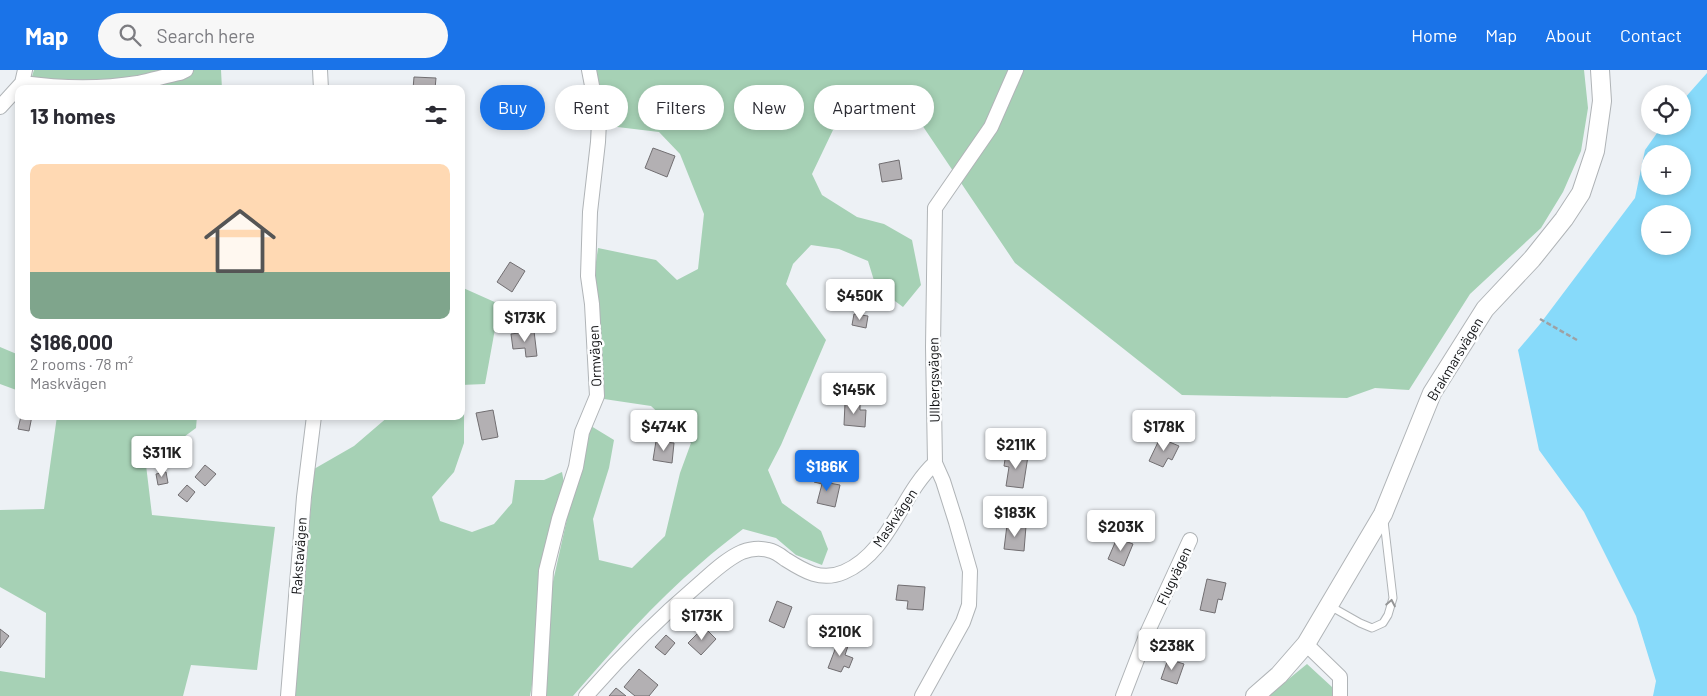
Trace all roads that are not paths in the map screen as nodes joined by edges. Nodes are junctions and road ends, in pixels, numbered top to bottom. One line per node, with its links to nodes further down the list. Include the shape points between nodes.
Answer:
1 (186, 70): 8 (street, via 138,83)
2 (320, 70): 9 (street)
3 (589, 70): 19 (street, Ormvägen, via 599,122 590,212 588,276 597,396 582,432 576,467 546,571)
4 (1016, 70): 13 (street, Ullbergsvägen, via 991,127 934,208)
5 (1600, 70): 14 (street, Brakmarsvägen, via 1602,101 1594,151 1581,192 1532,259 1485,309 1436,386)
6 (23, 76): 7 (street)
7 (42, 85)
8 (112, 85)
9 (321, 85)
10 (15, 87): 11 (street)
11 (0, 107)
12 (314, 420): 18 (street, Rakstavägen)
13 (935, 463): 20 (street, Maskvägen, via 924,474 877,547 846,571 833,576 817,576 767,549 742,552 725,562 670,608); 21 (street, Ullbergsvägen, via 970,571 969,605)
14 (1383, 514): 16 (street, Brakmarsvägen); 16 (lane, one-way to 14, via 1372,628 1388,615 1393,598)
15 (1190, 540): 22 (street, Flugvägen, via 1148,631)
16 (1328, 604): 17 (street, Brakmarsvägen)
17 (1306, 644): 23 (street, Brakmarsvägen); 24 (street, via 1340,677)
18 (288, 696)
19 (539, 696)
20 (586, 696)
21 (922, 696)
22 (1123, 696)
23 (1255, 696)
24 (1340, 696)

